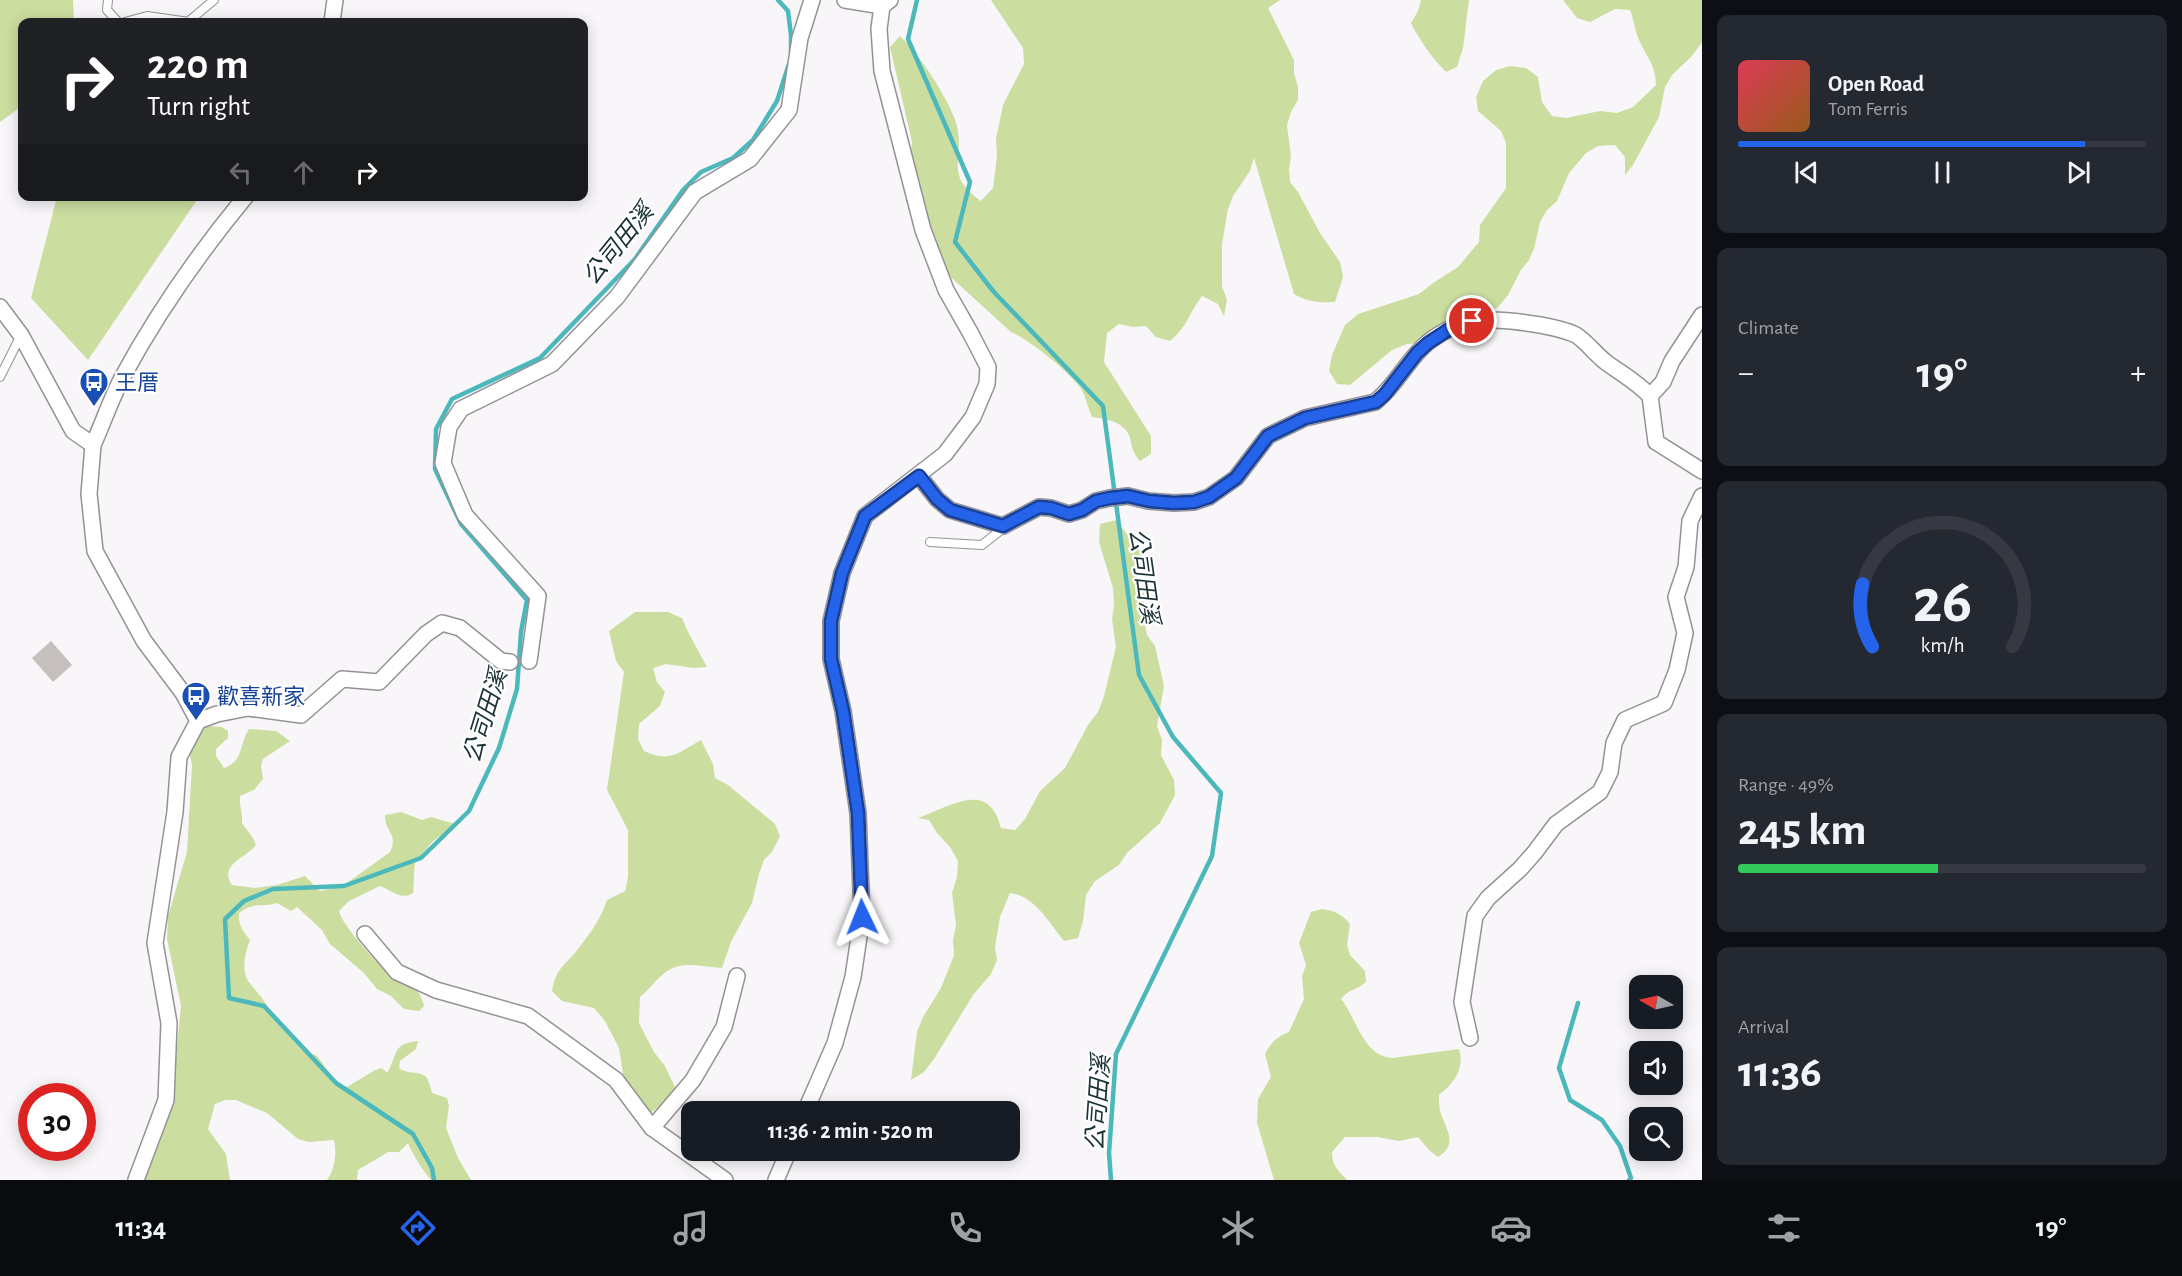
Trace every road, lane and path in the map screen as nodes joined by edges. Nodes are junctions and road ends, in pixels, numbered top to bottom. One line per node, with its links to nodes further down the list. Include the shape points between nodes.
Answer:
1 (108, 0): 7 (lane, via 107,10)
2 (214, 0): 10 (lane)
3 (335, 0): 11 (street)
4 (812, 0): 25 (street, via 800,38 789,110 750,159 694,192 617,297 552,364 461,410 449,427 443,463 465,515 538,596)
5 (845, 0): 6 (street)
6 (887, 2): 20 (street, via 879,29 882,71 923,230 946,290 988,367 987,384 973,417 945,454)
7 (114, 18)
8 (139, 18): 9 (lane)
9 (161, 18)
10 (194, 18)
11 (333, 18)
12 (242, 201): 18 (street, via 167,301 122,380)
13 (0, 307): 15 (street)
14 (1702, 315): 17 (street, via 1663,382)
15 (21, 335): 16 (lane); 18 (street, via 73,431)
16 (0, 376)
17 (1650, 396): 19 (street, via 1656,442); 22 (street, via 1575,335 1505,319 1472,321 1428,343 1376,402 1305,418 1268,436 1236,478 1209,497 1174,503 1128,496 1110,498 1069,514 1039,507)
18 (93, 445): 26 (street, via 89,494 95,552 144,641 183,693)
19 (1702, 471)
20 (919, 476): 22 (street, via 950,510 1003,526); 30 (street, via 865,516 842,573 831,621 831,659 858,813 862,917 853,976 835,1043)
21 (1702, 496): 29 (street, via 1690,521 1686,567 1676,597 1685,633 1664,703 1625,720 1600,792 1556,824 1475,916 1462,1002)
22 (1012, 521): 23 (lane, via 982,545)
23 (930, 542)
24 (510, 662): 25 (lane); 26 (street, via 501,661 460,628 442,623 379,682 342,679 301,714 248,708)
25 (529, 662)
26 (198, 721): 33 (street, via 179,757 175,812 155,943 169,1023 166,1100)
27 (365, 934): 31 (street, via 397,972 436,990 528,1016 616,1080)
28 (737, 976): 31 (street, via 724,1027 693,1080)
29 (1470, 1038)
30 (811, 1101)
31 (652, 1128): 34 (street)
32 (784, 1161): 35 (street)
33 (136, 1180)
34 (725, 1180)
35 (776, 1180)

